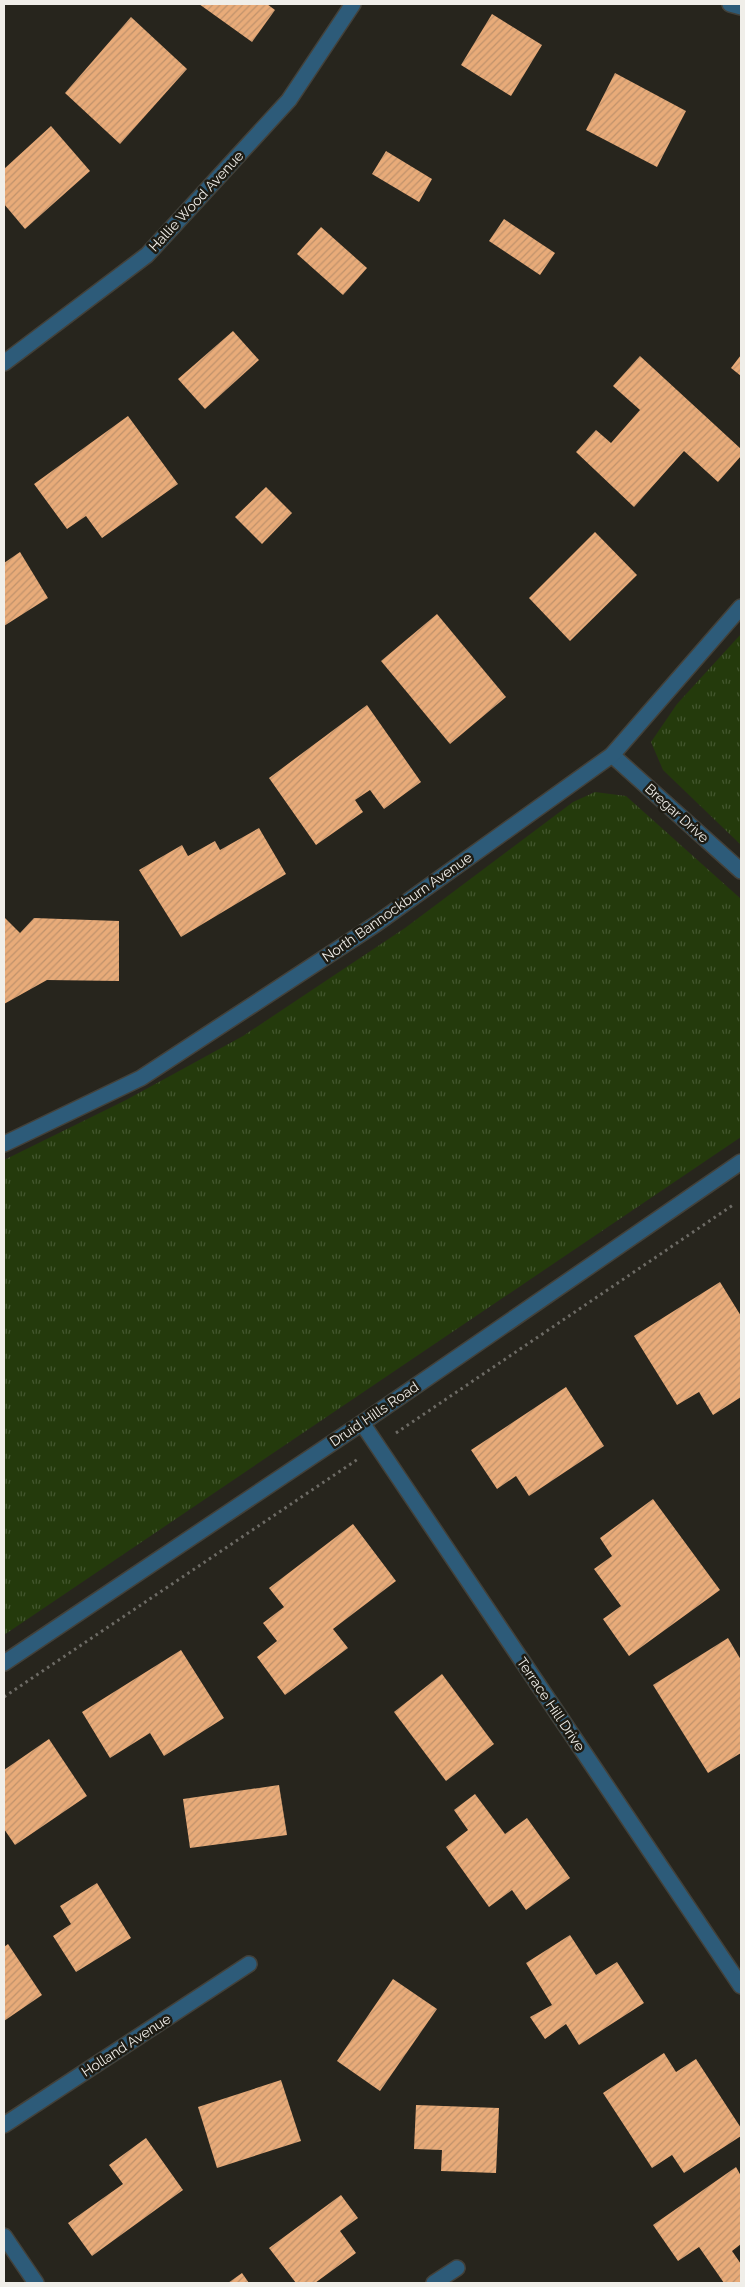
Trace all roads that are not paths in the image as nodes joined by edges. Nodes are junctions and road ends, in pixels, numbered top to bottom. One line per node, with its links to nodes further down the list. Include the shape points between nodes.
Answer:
1 (353, 4): 4 (street, Hallie Wood Avenue, via 289,100 147,255)
2 (730, 4): 3 (street)
3 (741, 7)
4 (4, 363)
5 (741, 607): 6 (street, North Bannockburn Avenue)
6 (612, 755): 7 (street, Bregar Drive); 8 (street, North Bannockburn Avenue, via 376,924 141,1078)
7 (741, 871)
8 (4, 1144)
9 (740, 1166): 10 (street, Druid Hills Road)
10 (362, 1423): 11 (street, Druid Hills Road); 13 (street, Terrace Hill Drive)
11 (4, 1663)
12 (249, 1964): 14 (street, Holland Avenue)
13 (741, 1986)
14 (4, 2125)
15 (4, 2236): 17 (street)
16 (457, 2268): 18 (street)
17 (36, 2283)
18 (434, 2283)

